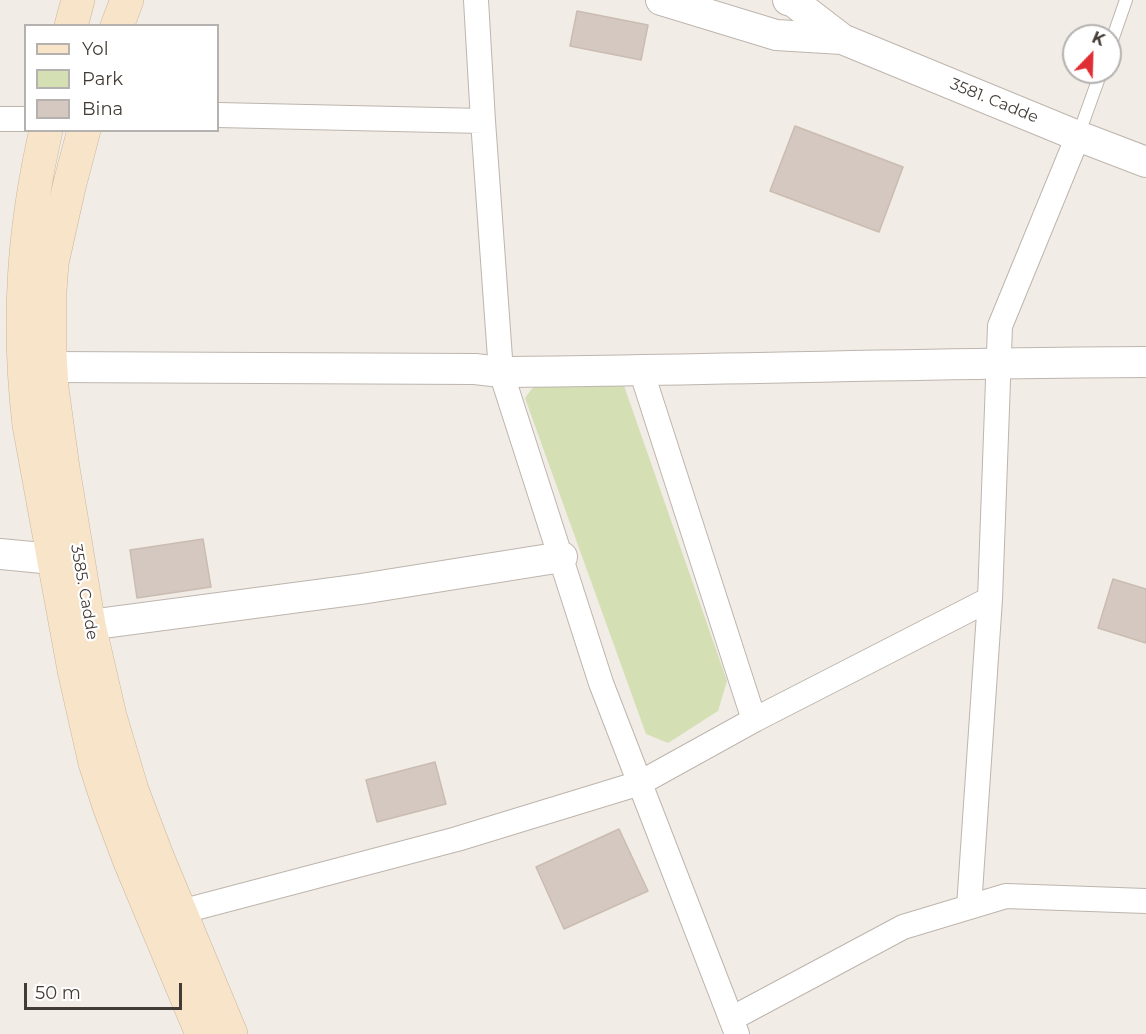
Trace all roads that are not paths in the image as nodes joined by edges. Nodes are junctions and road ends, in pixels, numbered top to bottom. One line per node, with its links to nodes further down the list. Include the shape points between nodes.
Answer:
1 (78, 0): 7 (main road)
2 (127, 0): 8 (main road)
3 (477, 0): 15 (street)
4 (661, 0): 10 (street, 3581. Cadde, via 776,35)
5 (1126, 0): 9 (lane)
6 (792, 1): 10 (street, 3581. Cadde)
7 (72, 24)
8 (118, 24)
9 (1118, 24)
10 (842, 39): 18 (street, 3581. Cadde)
11 (1097, 84): 18 (lane)
12 (219, 115): 15 (street)
13 (0, 118): 14 (street)
14 (24, 119)
15 (483, 121): 24 (street)
16 (46, 132): 27 (main road, 3585. Cadde, via 27,232 22,333 29,425)
17 (83, 132): 22 (main road, 3585. Cadde, via 52,263)
18 (1078, 136): 19 (street, 3581. Cadde); 21 (street, via 1000,326)
19 (1146, 162)
20 (1146, 362): 21 (street)
21 (998, 363): 23 (street); 28 (street)
22 (51, 367): 24 (street); 29 (main road, 3585. Cadde)
23 (641, 370): 24 (street); 30 (street)
24 (501, 372): 26 (street)
25 (0, 554): 27 (street)
26 (562, 558): 29 (street); 31 (street, via 601,683)
27 (53, 559): 36 (main road, 3585. Cadde, via 95,763 130,862)
28 (990, 599): 30 (street); 33 (street)
29 (89, 625): 34 (main road, 3585. Cadde, via 132,790)
30 (754, 720): 31 (street)
31 (640, 783): 34 (street, via 457,839); 35 (street)
32 (1146, 901): 33 (street, via 1006,896)
33 (969, 907): 35 (street, via 903,927)
34 (180, 912): 37 (main road, 3585. Cadde)
35 (734, 1026)
36 (202, 1034)
37 (231, 1034)

